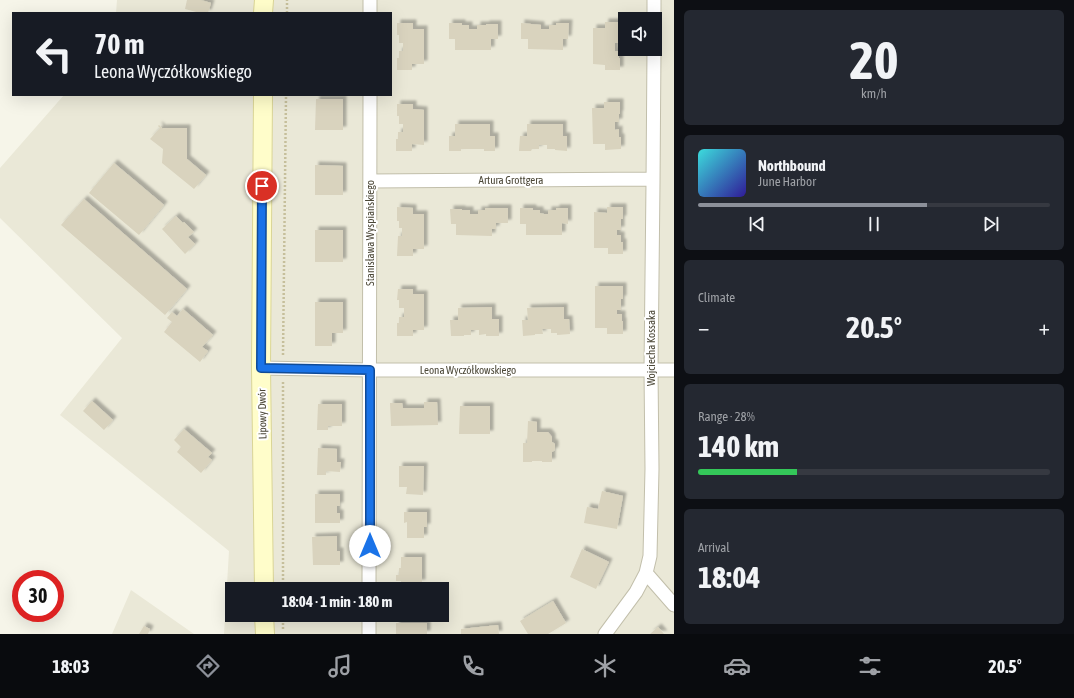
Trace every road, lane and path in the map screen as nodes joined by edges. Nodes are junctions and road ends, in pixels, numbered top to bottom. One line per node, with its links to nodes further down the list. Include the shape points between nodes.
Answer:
1 (264, 0): 5 (street)
2 (287, 0): 6 (path)
3 (370, 0): 7 (street)
4 (654, 0): 8 (street)
5 (263, 12)
6 (287, 12)
7 (370, 12)
8 (654, 12)
9 (654, 56): 13 (street, Wojciecha Kossaka)
10 (263, 96): 15 (street, Lipowy Dwór)
11 (286, 96): 16 (path)
12 (370, 96): 14 (street, Stanisława Wyspiańskiego)
13 (653, 179): 14 (street, Artura Grottgera); 18 (street, Wojciecha Kossaka)
14 (370, 181): 17 (street, Stanisława Wyspiańskiego)
15 (261, 368): 16 (street, Leona Wyczółkowskiego); 21 (street, Lipowy Dwór)
16 (283, 369): 17 (street, Leona Wyczółkowskiego); 22 (path)
17 (370, 370): 18 (street, Leona Wyczółkowskiego); 23 (street, Stanisława Wyspiańskiego)
18 (651, 370): 19 (street, Leona Wyczółkowskiego); 20 (street, Wojciecha Kossaka, via 650,556)
19 (674, 370)
20 (646, 574): 24 (street); 31 (street, Wojciecha Kossaka)
21 (264, 582)
22 (283, 582)
23 (369, 582)
24 (674, 605)
25 (264, 622): 28 (street)
26 (283, 622): 29 (path)
27 (369, 622): 30 (street)
28 (265, 634)
29 (283, 634)
30 (369, 634)
31 (605, 634)

